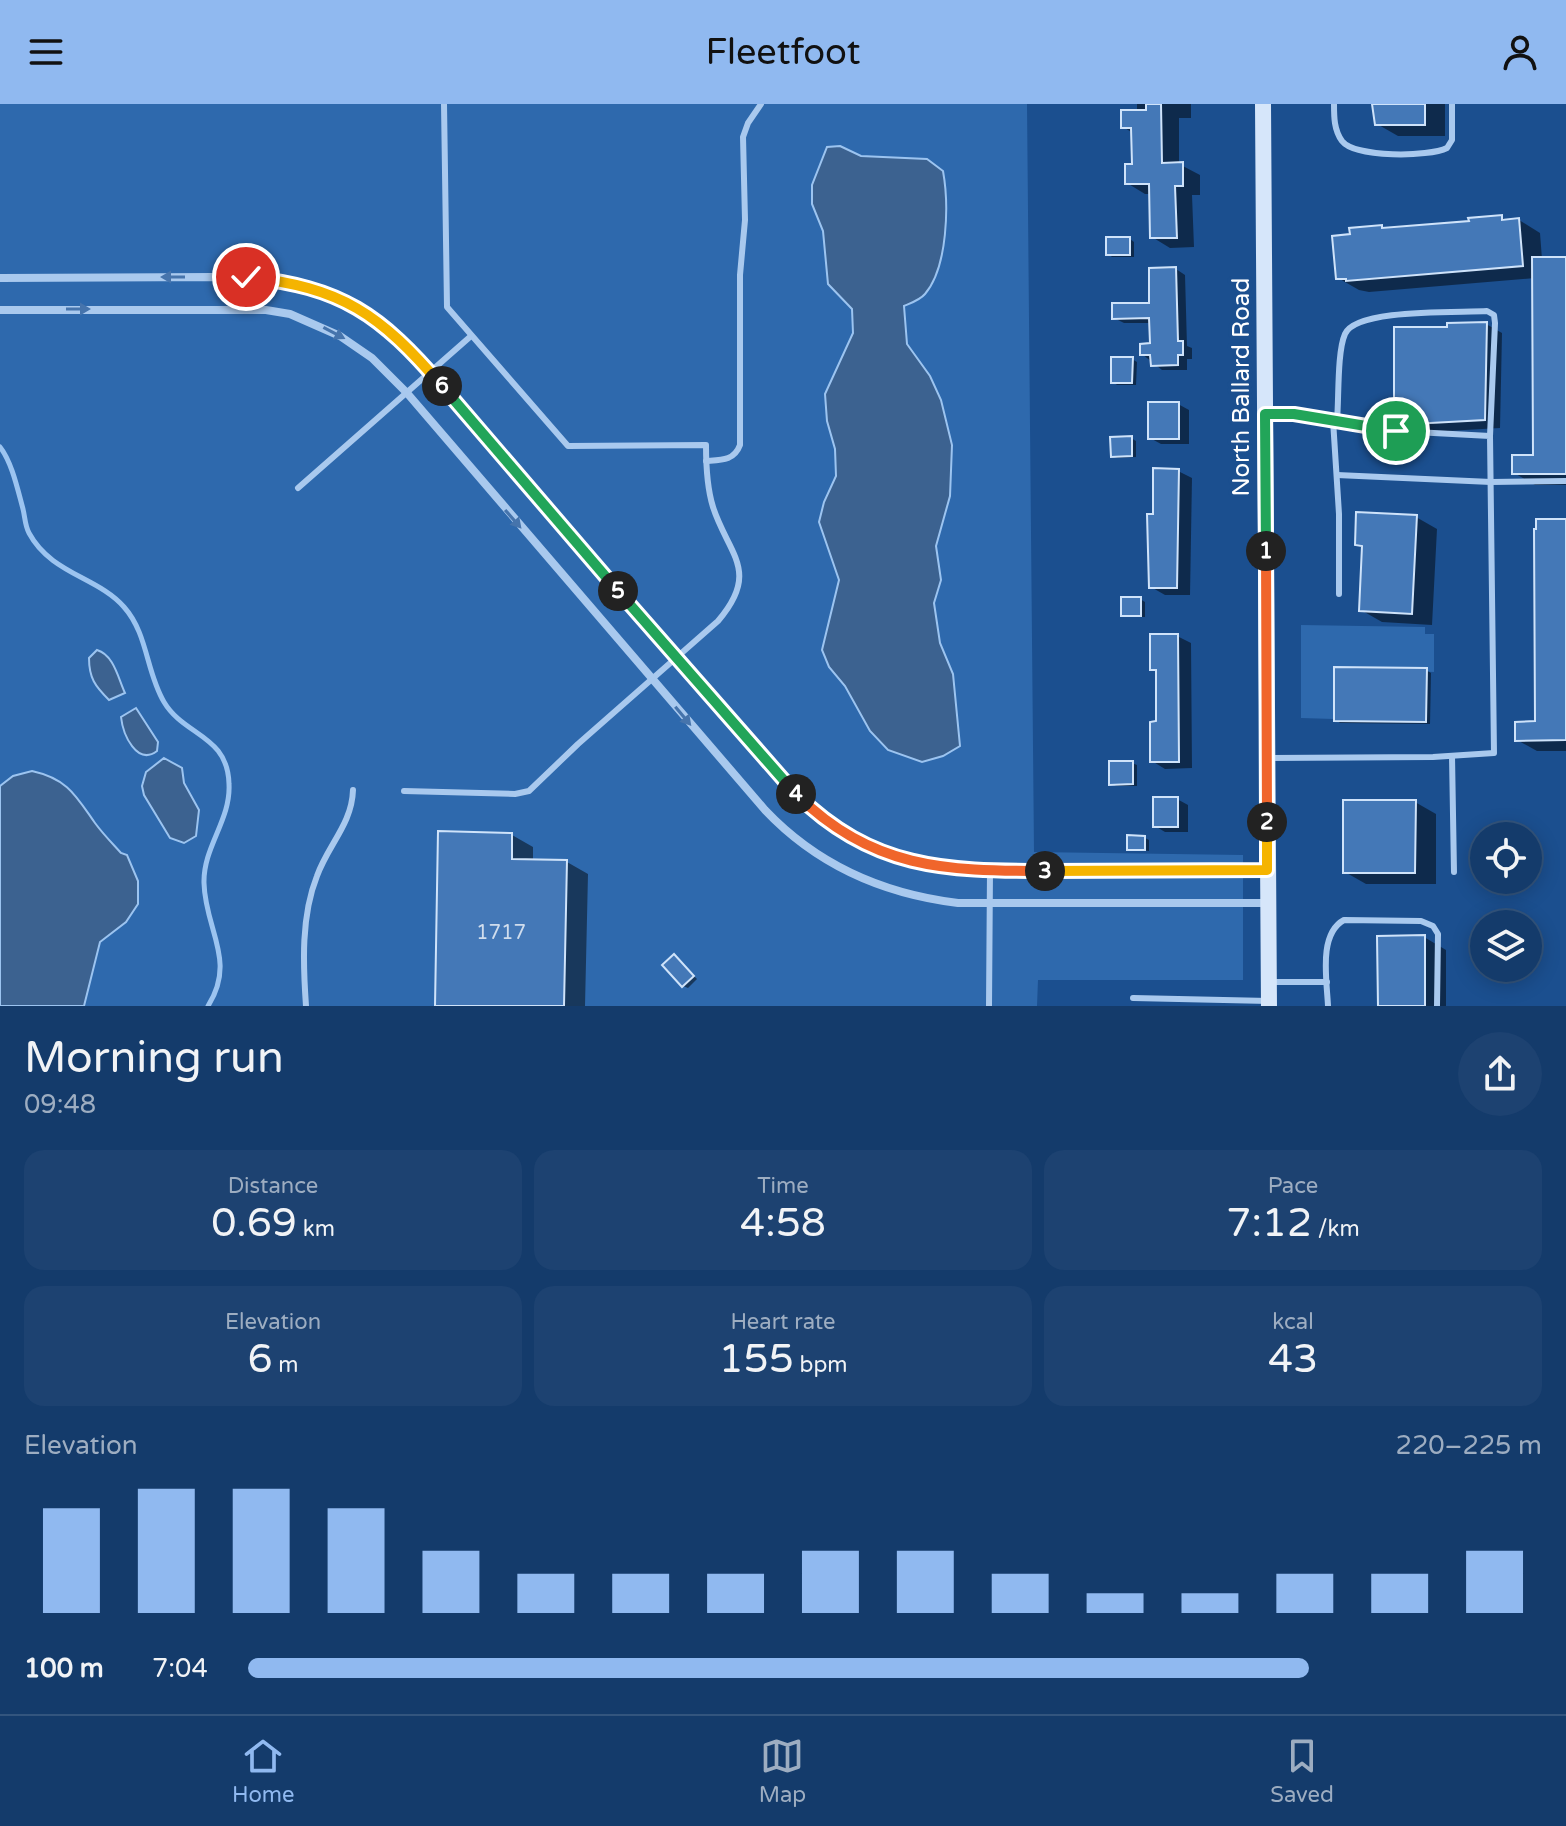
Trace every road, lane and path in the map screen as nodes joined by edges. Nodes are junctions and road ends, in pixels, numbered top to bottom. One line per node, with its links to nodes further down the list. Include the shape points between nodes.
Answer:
1 (444, 104): 8 (lane, via 447,307)
2 (761, 104): 14 (lane, via 743,137 740,445 729,458)
3 (1263, 104): 11 (main road, North Ballard Road)
4 (1334, 104): 5 (lane, via 1342,141 1365,153 1447,148 1452,140)
5 (1452, 104)
6 (0, 278): 9 (street, one-way to 6, via 368,313 285,281)
7 (0, 310): 10 (street, one-way to 10, via 278,312 340,336)
8 (471, 336): 9 (lane); 14 (lane, via 568,446 706,445)
9 (431, 373): 10 (lane); 20 (street)
10 (407, 393): 18 (lane); 21 (street, one-way to 21)
11 (1265, 414): 12 (lane); 23 (main road, North Ballard Road)
12 (1335, 420): 13 (lane, via 1396,431); 13 (lane, via 1343,338 1353,324 1372,317 1487,311 1495,323); 15 (lane)
13 (1490, 436): 17 (lane)
14 (706, 461): 20 (lane, via 712,506 736,557 739,578 726,612)
15 (1337, 475): 17 (lane); 19 (lane)
16 (1566, 481): 17 (lane)
17 (1491, 482): 22 (lane, via 1494,753)
18 (298, 488)
19 (1339, 594)
20 (676, 659): 21 (lane); 27 (street, via 787,786 830,824 908,862)
21 (652, 679): 25 (lane, via 529,791); 30 (street, one-way to 30, via 765,810 802,844 890,890)
22 (1452, 756): 23 (lane); 28 (lane)
23 (1267, 758): 26 (main road, North Ballard Road)
24 (353, 790): 37 (lane, via 352,808 317,875 306,919)
25 (404, 791)
26 (1267, 870): 27 (street); 29 (main road, North Ballard Road)
27 (990, 871): 30 (lane)
28 (1454, 872)
29 (1268, 903): 30 (street); 31 (main road, North Ballard Road)
30 (989, 905): 38 (lane)
31 (1268, 982): 32 (lane); 36 (main road, North Ballard Road)
32 (1327, 982): 39 (lane); 40 (lane, via 1328,939 1334,925 1344,920 1421,921 1438,934)
33 (1133, 998): 34 (lane)
34 (1160, 1002): 35 (lane)
35 (1199, 1002): 36 (lane)
36 (1269, 1003)
37 (306, 1006)
38 (989, 1006)
39 (1328, 1006)
40 (1437, 1006)

